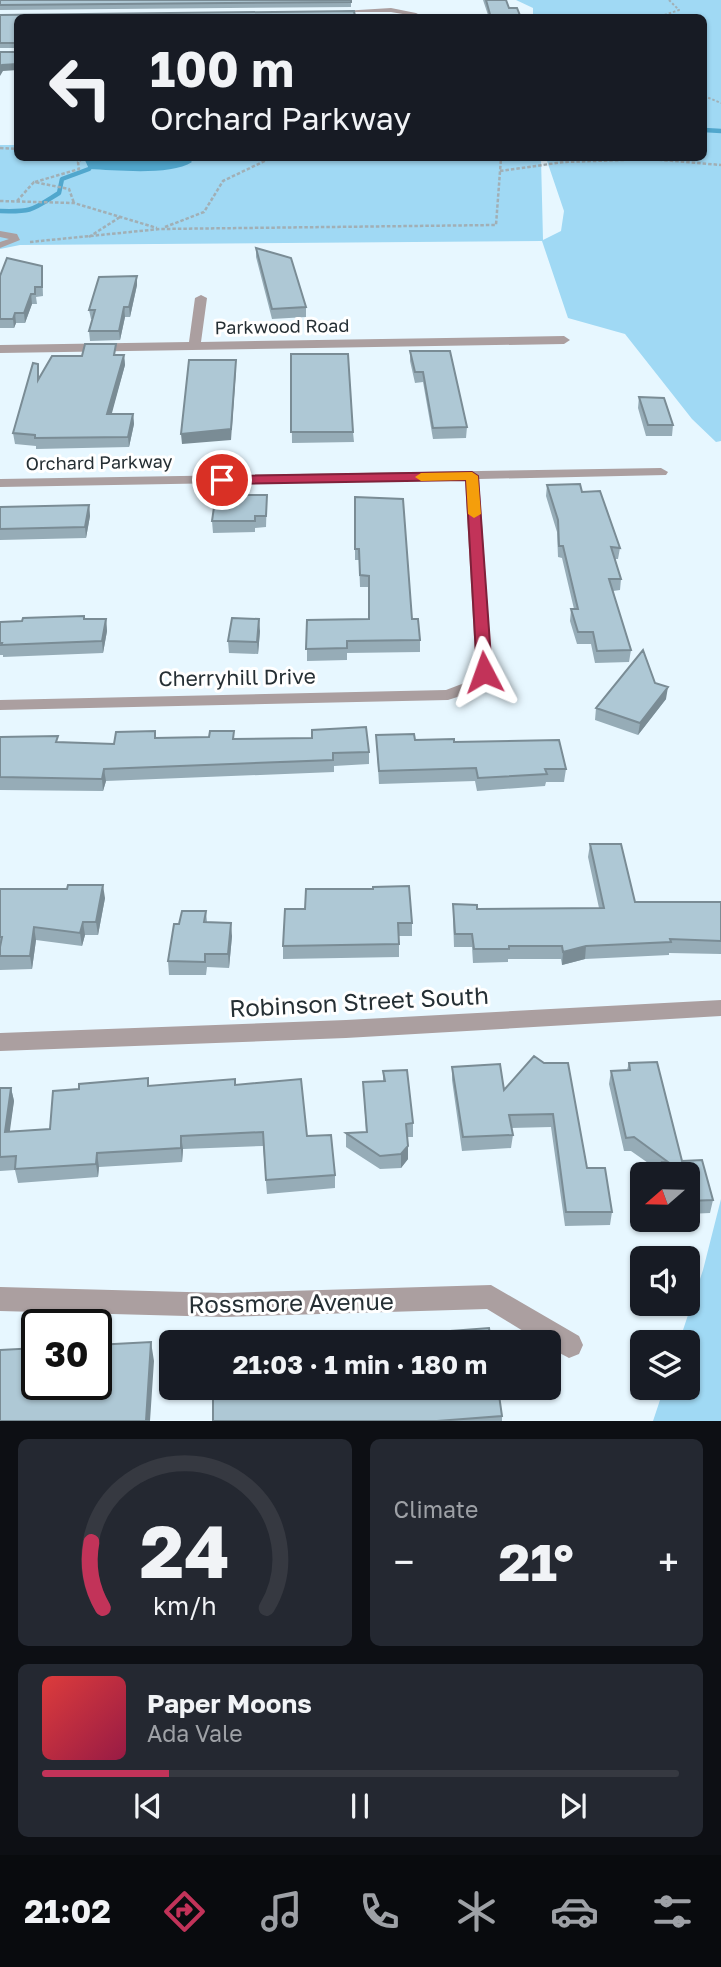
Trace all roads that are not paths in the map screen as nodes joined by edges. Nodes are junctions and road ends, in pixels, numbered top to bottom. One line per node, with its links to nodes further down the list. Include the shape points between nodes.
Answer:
1 (379, 0): 2 (street)
2 (384, 11): 3 (street); 4 (street)
3 (324, 12)
4 (416, 14)
5 (0, 234): 6 (street, via 15,240)
6 (0, 245)
7 (201, 298): 9 (street)
8 (564, 340): 9 (street, Parkwood Road)
9 (195, 345): 10 (street, Parkwood Road)
10 (0, 349)
11 (660, 472): 12 (street, Orchard Parkway)
12 (472, 476): 13 (street, Orchard Parkway); 14 (street, Cherryhill Drive, via 484,672 473,686 448,695)
13 (0, 483)
14 (0, 705)
15 (721, 1008): 16 (street, Robinson Street South)
16 (0, 1042)
17 (0, 1300): 18 (street, Rossmore Avenue, via 224,1305 491,1297)
18 (569, 1345)

